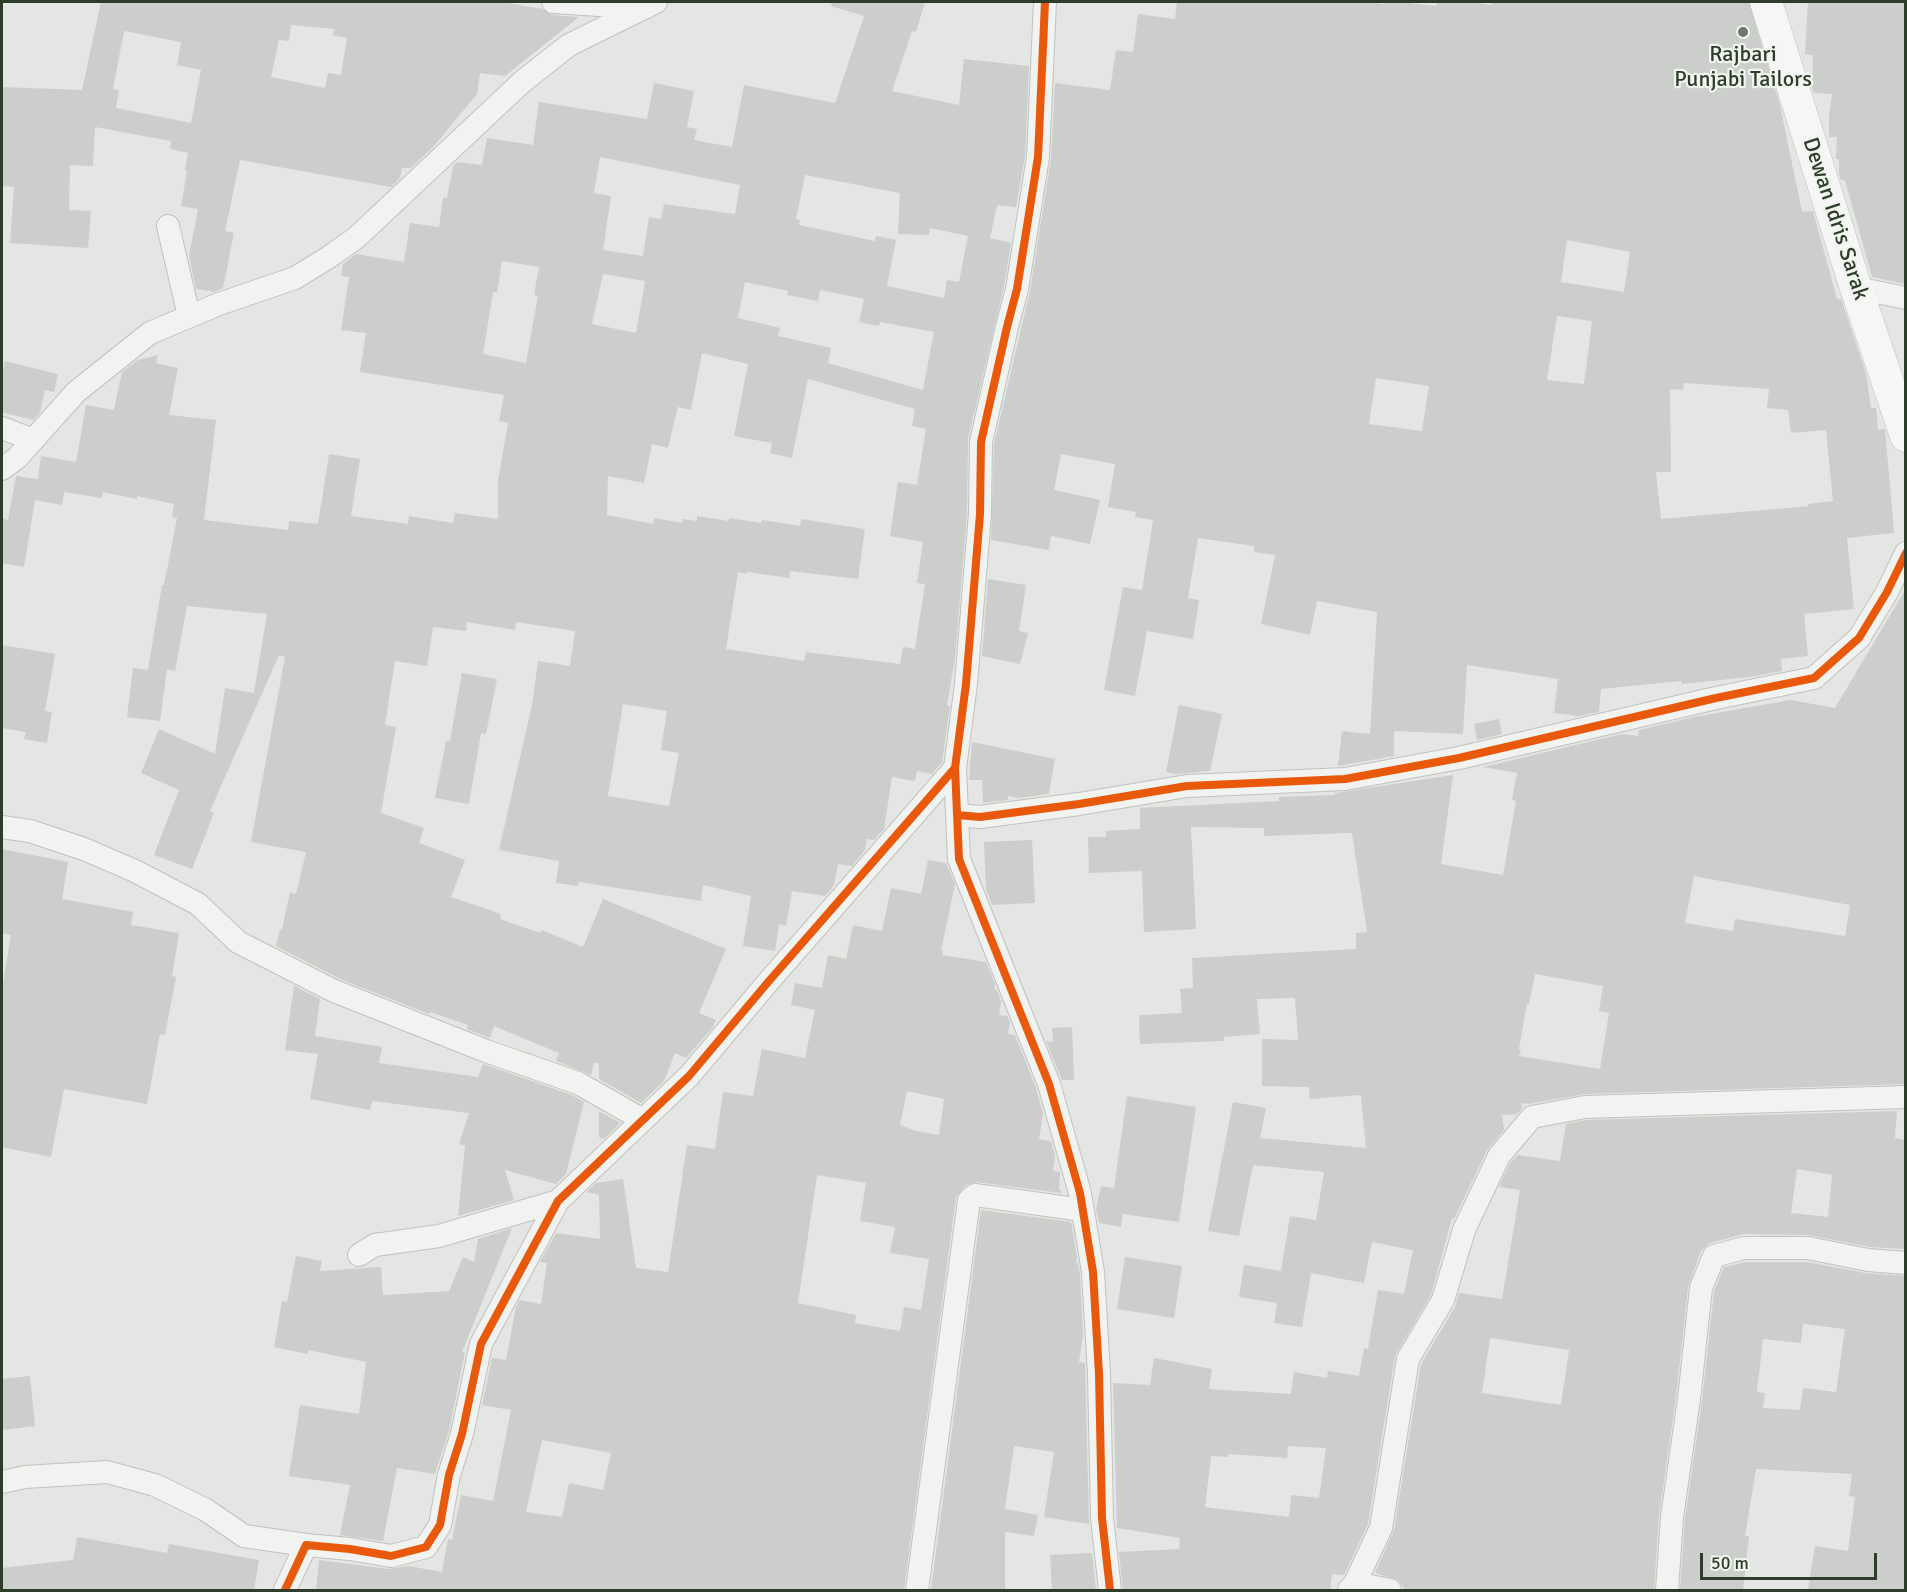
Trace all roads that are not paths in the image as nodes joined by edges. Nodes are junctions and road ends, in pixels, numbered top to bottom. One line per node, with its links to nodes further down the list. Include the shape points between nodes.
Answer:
1 (553, 2): 4 (street)
2 (1045, 2): 14 (street, via 1038,157 1017,288 981,442 978,536)
3 (1766, 2): 6 (main road, Dewan Idris Sarak)
4 (651, 5): 8 (street, via 569,45 522,82 356,237 329,256 295,278)
5 (168, 226): 8 (street)
6 (1856, 288): 7 (street); 10 (main road, Dewan Idris Sarak)
7 (1905, 298)
8 (189, 316): 11 (street, via 150,333 76,392)
9 (2, 428): 11 (street)
10 (1905, 436)
11 (33, 440): 12 (street)
12 (2, 469)
13 (1905, 553): 15 (street, via 1887,592 1858,638 1814,678 1459,758 1345,779 1187,786 980,818)
14 (956, 768): 15 (street); 18 (street, via 689,1076)
15 (957, 815): 20 (street, via 959,859 1049,1084)
16 (2, 827): 18 (street, via 30,831 135,871 198,904 238,942 333,991 486,1052 578,1083)
17 (1905, 1097): 25 (street, via 1585,1107 1532,1117 1498,1156 1464,1230 1443,1300 1408,1359 1381,1528)
18 (643, 1120): 19 (street)
19 (558, 1201): 21 (street, via 439,1236 375,1245); 24 (street, via 481,1344 462,1434 448,1475 440,1524 426,1547 391,1556)
20 (1083, 1210): 27 (street, via 975,1195 969,1200); 28 (street, via 1094,1272 1102,1518)
21 (359, 1255)
22 (1905, 1263): 30 (street, via 1808,1248 1744,1248 1714,1256 1701,1288 1672,1517)
23 (2, 1482): 24 (street, via 108,1472 155,1485 206,1510 244,1536)
24 (306, 1545): 26 (street)
25 (1352, 1587): 29 (street)
26 (285, 1590)
27 (917, 1590)
28 (1110, 1590)
29 (1390, 1590)
30 (1667, 1590)

